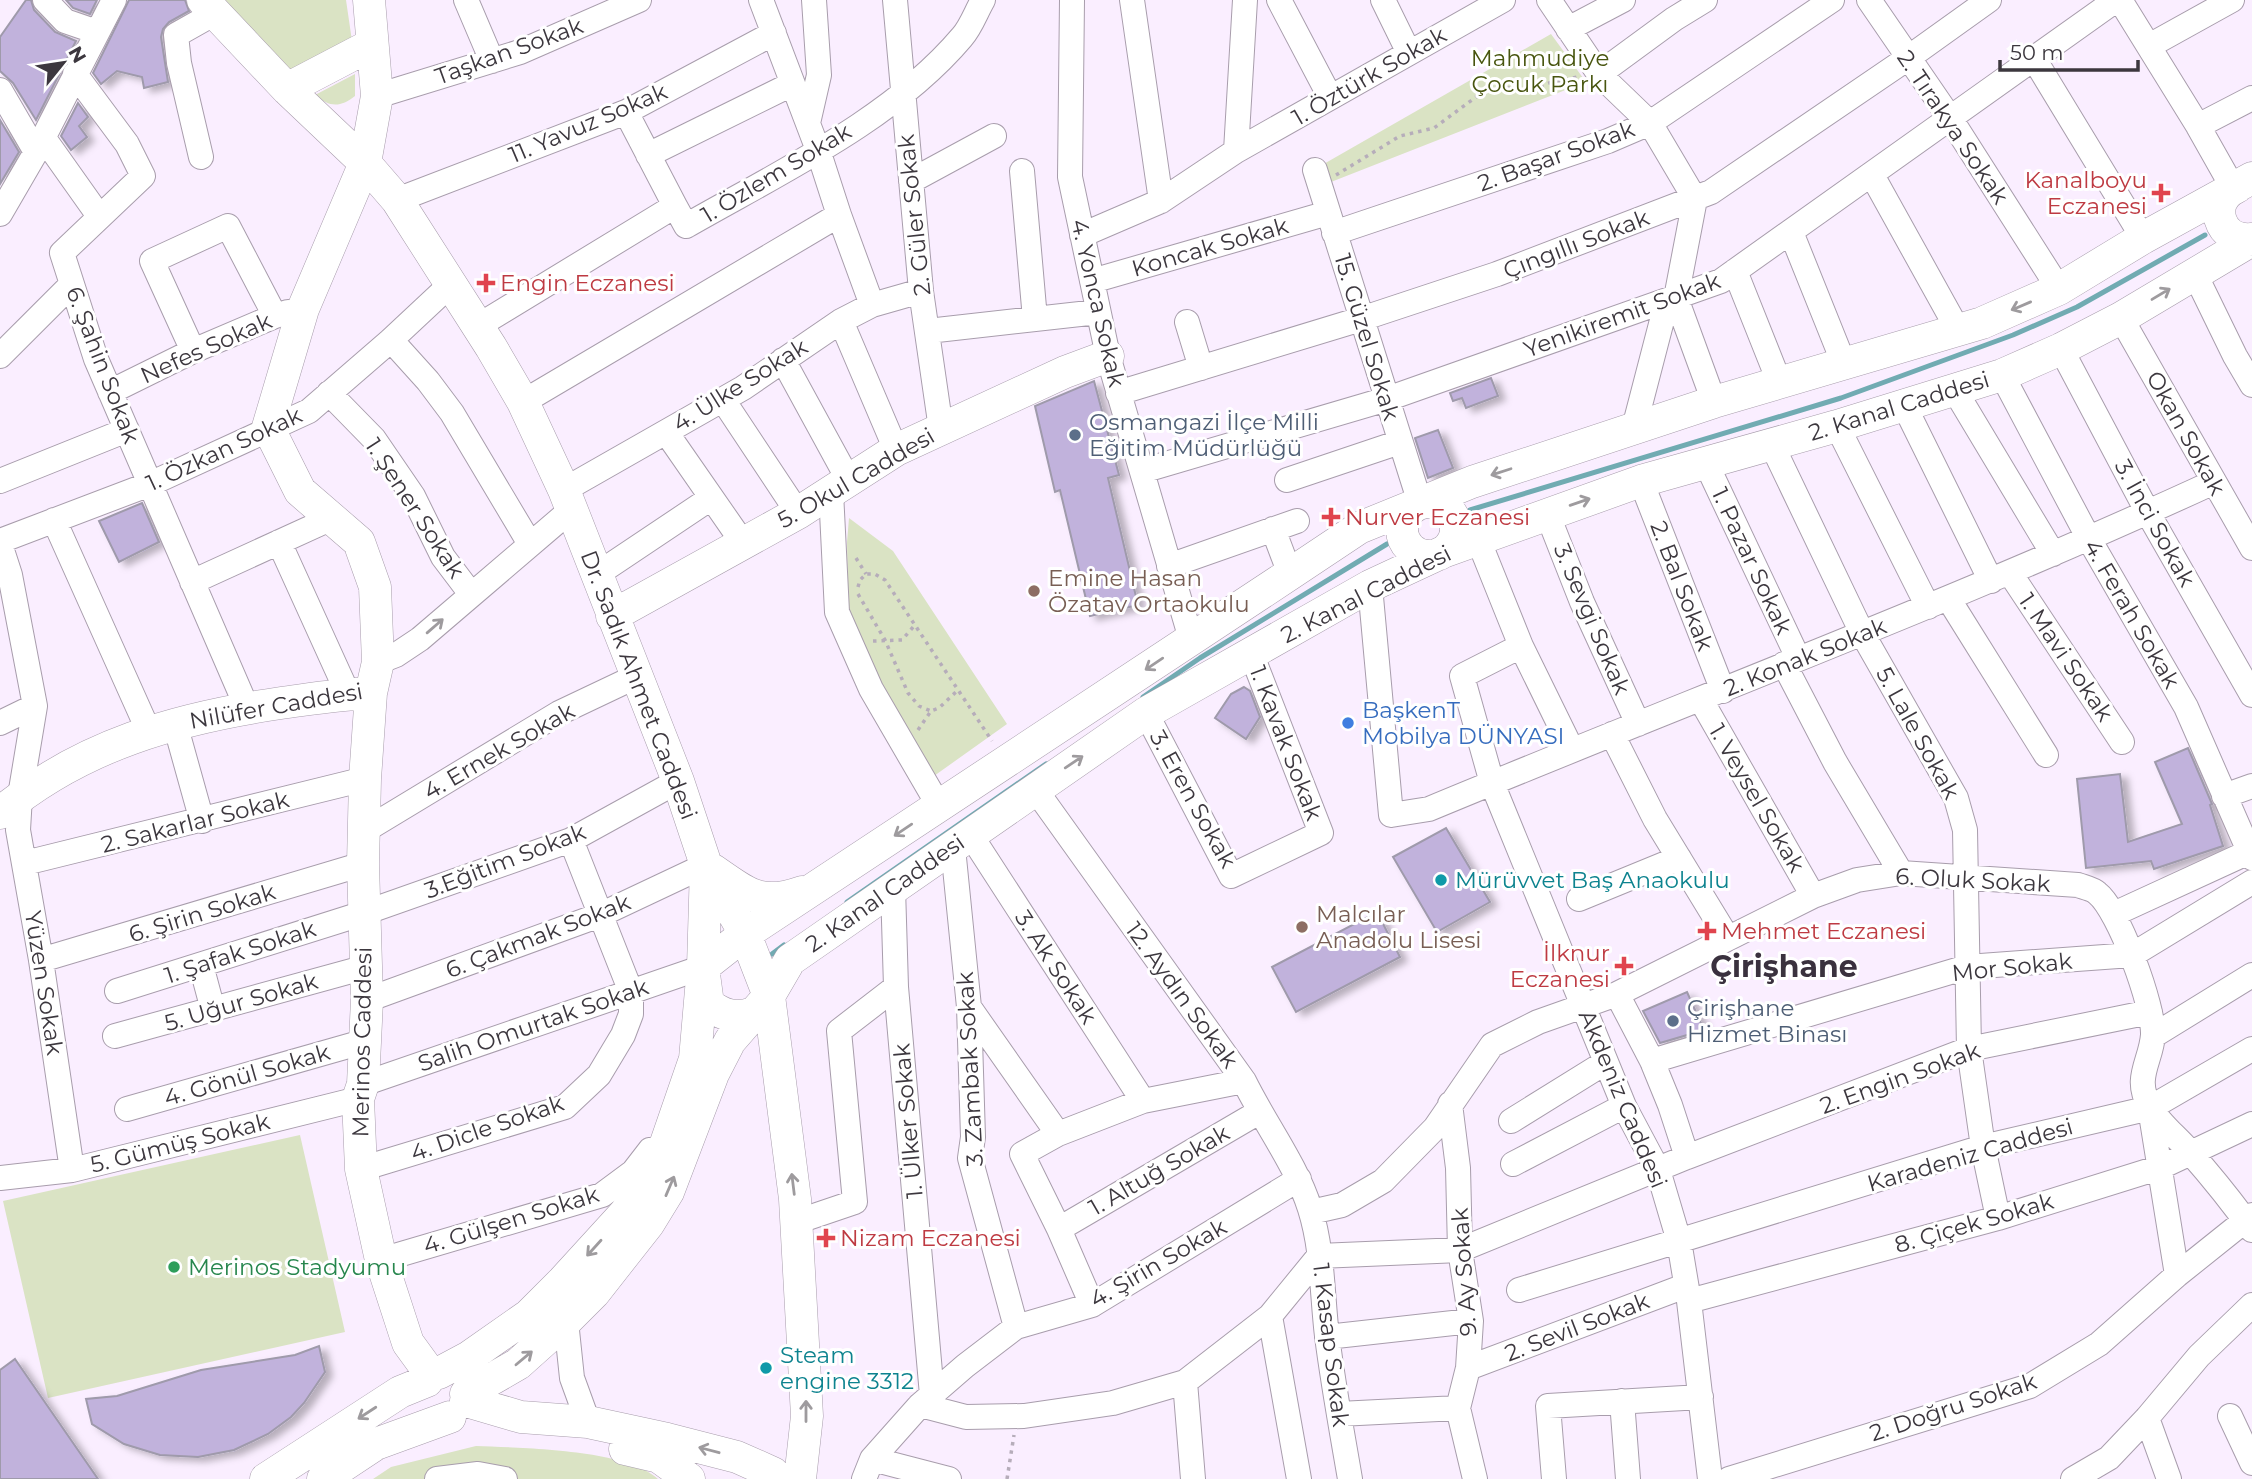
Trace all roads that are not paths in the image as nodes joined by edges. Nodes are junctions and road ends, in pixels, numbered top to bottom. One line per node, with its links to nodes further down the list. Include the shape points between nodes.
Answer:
1 (45, 0): 29 (street, via 65,21)
2 (114, 0): 29 (street)
3 (369, 0): 31 (main road)
4 (466, 0): 36 (street)
5 (639, 0): 25 (street, Taşkan Sokak)
6 (761, 0): 30 (street)
7 (814, 0): 48 (street, via 819,75)
8 (895, 0): 43 (street, 2. Güler Sokak)
9 (1072, 0): 72 (street, 4. Yonca Sokak, via 1070,177)
10 (1132, 0): 65 (street)
11 (1245, 0): 54 (street)
12 (1279, 0): 44 (street)
13 (1384, 0): 33 (street)
14 (1503, 0): 26 (street, 1. Öztürk Sokak)
15 (1549, 0): 28 (street)
16 (1623, 0): 28 (street)
17 (1705, 0): 27 (street)
18 (1832, 0): 49 (street, 2. Başar Sokak)
19 (1868, 0): 35 (street, 2. Tırakya Sokak)
20 (1989, 0): 35 (street, Çıngıllı Sokak)
21 (2118, 0): 32 (street); 34 (street, Yenikiremit Sokak)
22 (2225, 2): 32 (street)
23 (978, 4): 43 (street, 1. Özlem Sokak, via 964,36)
24 (209, 7): 40 (main road, Dr. Sadık Ahmet Caddesi); 56 (street, via 176,35)
25 (598, 8): 36 (street, Taşkan Sokak, via 520,52)
26 (1471, 8): 33 (street, 1. Öztürk Sokak)
27 (1667, 10): 38 (street)
28 (1567, 29): 38 (street)
29 (97, 32): 37 (street)
30 (774, 33): 39 (street); 46 (street, 11. Yavuz Sokak)
31 (371, 46): 40 (main road); 42 (main road)
32 (2149, 46): 50 (street)
33 (1409, 53): 44 (street, 1. Öztürk Sokak)
34 (2033, 57): 47 (street, Yenikiremit Sokak); 73 (street)
35 (1908, 58): 47 (street, 2. Tırakya Sokak); 63 (street, Çıngıllı Sokak)
36 (492, 61): 42 (street, Taşkan Sokak)
37 (75, 74): 52 (street); 69 (street, via 127,144 143,176)
38 (1599, 74): 49 (street)
39 (792, 84): 48 (street); 55 (street)
40 (288, 89): 57 (main road, Dr. Sadık Ahmet Caddesi)
41 (0, 90): 52 (street)
42 (377, 96): 57 (main road)
43 (903, 96): 53 (street, 1. Özlem Sokak); 61 (street, 2. Güler Sokak)
44 (1330, 97): 54 (street, 1. Öztürk Sokak)
45 (2252, 99): 50 (street)
46 (626, 112): 55 (street); 64 (street, 11. Yavuz Sokak)
47 (1950, 118): 59 (street, Yenikiremit Sokak); 80 (street, 2. Tırakya Sokak)
48 (808, 123): 53 (street)
49 (1650, 123): 63 (street); 70 (street, 2. Başar Sokak, via 1608,141)
50 (2199, 126): 62 (street)
51 (994, 136): 61 (street)
52 (40, 145): 67 (street); 69 (street)
53 (818, 150): 66 (street, 1. Özlem Sokak, via 686,226); 68 (street)
54 (1236, 151): 65 (street, 1. Öztürk Sokak)
55 (648, 155): 66 (street)
56 (201, 157)
57 (365, 163): 64 (main road, Dr. Sadık Ahmet Caddesi); 84 (main road, via 316,279)
58 (1022, 171): 88 (street)
59 (1872, 175): 71 (street, Yenikiremit Sokak); 92 (street)
60 (1317, 177): 70 (street, 15. Güzel Sokak)
61 (911, 181): 81 (street, 2. Güler Sokak)
62 (2246, 184): 73 (main road, 2. Kanal Caddesi); 74 (main road, via 2221,200 2219,218 2235,238)
63 (1695, 199): 82 (street); 86 (street, Çıngıllı Sokak, via 1497,274)
64 (397, 200): 78 (main road, Dr. Sadık Ahmet Caddesi)
65 (1161, 201): 72 (street, 1. Öztürk Sokak)
66 (675, 206): 91 (street, 1. Özlem Sokak)
67 (0, 214)
68 (839, 215): 83 (street); 111 (street)
69 (99, 216): 79 (street, 6. Şahin Sokak, via 62,253)
70 (1331, 223): 77 (street, Koncak Sokak); 86 (street, 15. Güzel Sokak)
71 (1791, 232): 75 (street, Yenikiremit Sokak); 100 (street)
72 (1082, 235): 77 (street, 4. Yonca Sokak)
73 (2143, 239): 80 (main road, 2. Kanal Caddesi)
74 (2252, 240): 76 (main road, 2. Kanal Caddesi)
75 (1735, 271): 82 (street, Yenikiremit Sokak); 103 (street)
76 (2195, 274): 87 (main road, 2. Kanal Caddesi, one-way to 76); 104 (street)
77 (1092, 281): 85 (street, 4. Yonca Sokak)
78 (452, 283): 91 (main road, Dr. Sadık Ahmet Caddesi); 94 (street, 1. Özkan Sokak)
79 (71, 285): 97 (street); 106 (street, 6. Şahin Sokak)
80 (2059, 289): 92 (main road, 2. Kanal Caddesi, one-way to 92)
81 (921, 291): 83 (street, 4. Ülke Sokak); 93 (street, 2. Güler Sokak)
82 (1672, 300): 109 (street, Yenikiremit Sokak); 112 (street); 116 (street)
83 (872, 304): 89 (street, 4. Ülke Sokak)
84 (289, 312): 96 (street, Nefes Sokak); 96 (street, via 228,226 152,261); 115 (main road)
85 (1098, 312): 88 (street); 98 (street, 4. Yonca Sokak)
86 (1361, 318): 101 (street, Çıngıllı Sokak); 109 (street, 15. Güzel Sokak)
87 (2122, 318): 95 (main road, 2. Kanal Caddesi); 128 (street, Okan Sokak)
88 (1035, 319): 93 (street)
89 (841, 321): 99 (street, 4. Ülke Sokak); 122 (street)
90 (1187, 322): 101 (street)
91 (478, 326): 111 (main road, Dr. Sadık Ahmet Caddesi)
92 (1958, 330): 100 (main road, 2. Kanal Caddesi)
93 (928, 331): 117 (street, 2. Güler Sokak)
94 (391, 340): 107 (street, 1. Özkan Sokak); 146 (street, via 452,413)
95 (2062, 349): 102 (main road, 2. Kanal Caddesi); 136 (street, 3. İnci Sokak)
96 (193, 351): 106 (street, Nefes Sokak)
97 (0, 356)
98 (1108, 356): 108 (street, 4. Yonca Sokak); 117 (main road, 5. Okul Caddesi)
99 (783, 360): 110 (street, 4. Ülke Sokak); 130 (street)
100 (1844, 364): 103 (main road, 2. Kanal Caddesi)
101 (1202, 368): 108 (street, Çıngıllı Sokak)
102 (2002, 375): 105 (main road, 2. Kanal Caddesi); 142 (street, 4. Ferah Sokak)
103 (1780, 384): 112 (main road, 2. Kanal Caddesi)
104 (2252, 385)
105 (1954, 389): 113 (main road, 2. Kanal Caddesi); 149 (street)
106 (110, 392): 118 (street, 6. Şahin Sokak)
107 (329, 393): 115 (street, 1. Özkan Sokak, via 309,411); 157 (street, 1. Şener Sokak, via 374,439 413,496 443,557)
108 (1118, 393): 124 (street, 4. Yonca Sokak)
109 (1387, 399): 120 (street, 15. Güzel Sokak); 124 (street, Yenikiremit Sokak)
110 (723, 400): 119 (street, 4. Ülke Sokak); 134 (street)
111 (523, 401): 132 (main road, Dr. Sadık Ahmet Caddesi)
112 (1714, 402): 116 (main road, 2. Kanal Caddesi)
113 (1904, 405): 114 (main road, 2. Kanal Caddesi); 154 (street, 1. Mavi Sokak)
114 (1837, 426): 121 (main road, 2. Kanal Caddesi); 158 (street)
115 (268, 428): 129 (street, 1. Özkan Sokak); 137 (main road, Nilüfer Caddesi, via 300,491)
116 (1634, 428): 133 (main road, 2. Kanal Caddesi, one-way to 133)
117 (941, 429): 122 (main road, 5. Okul Caddesi)
118 (127, 430): 126 (street); 129 (street, 6. Şahin Sokak)
119 (666, 432): 131 (street); 132 (street, 4. Ülke Sokak)
120 (1400, 442): 125 (street); 133 (street, 15. Güzel Sokak)
121 (1772, 445): 123 (main road, 2. Kanal Caddesi); 160 (street, 5. Lale Sokak)
122 (896, 450): 130 (main road, 5. Okul Caddesi)
123 (1706, 463): 127 (main road, 2. Kanal Caddesi); 164 (street, 1. Pazar Sokak)
124 (1142, 471): 150 (street, 4. Yonca Sokak)
125 (1287, 480)
126 (0, 481)
127 (1640, 481): 135 (main road, 2. Kanal Caddesi, one-way to 127); 169 (street, 2. Bal Sokak)
128 (2214, 482): 136 (street, 2. Konak Sokak); 147 (street, Okan Sokak)
129 (150, 484): 138 (street, 1. Özkan Sokak); 155 (street, 6. Şahin Sokak)
130 (840, 486): 134 (main road, 5. Okul Caddesi); 187 (street, via 837,612 872,689)
131 (711, 498): 145 (street); 152 (street)
132 (568, 500): 146 (street, 4. Ülke Sokak); 152 (main road, Dr. Sadık Ahmet Caddesi)
133 (1420, 503): 148 (main road, via 1406,514 1405,540 1416,552); 151 (main road, 2. Kanal Caddesi, via 1359,528)
134 (798, 513): 145 (main road, 5. Okul Caddesi)
135 (1547, 513): 141 (main road, 2. Kanal Caddesi); 174 (street, 3. Sevgi Sokak)
136 (2148, 513): 142 (street, 2. Konak Sokak); 168 (street, 3. İnci Sokak)
137 (332, 518): 144 (street); 165 (main road, Nilüfer Caddesi, via 359,542 375,587)
138 (54, 520): 143 (street, 1. Özkan Sokak); 175 (street)
139 (1297, 521): 140 (street)
140 (1273, 529): 150 (street); 151 (street)
141 (1478, 539): 148 (main road, 2. Kanal Caddesi); 162 (street)
142 (2089, 539): 149 (street, 2. Konak Sokak); 185 (street, 4. Ferah Sokak, via 2186,707)
143 (0, 542): 153 (street)
144 (279, 542): 155 (street); 167 (street)
145 (743, 543): 159 (main road, 5. Okul Caddesi)
146 (530, 544): 157 (street, 4. Ülke Sokak)
147 (2252, 548)
148 (1443, 552): 156 (main road, 2. Kanal Caddesi)
149 (2053, 554): 154 (street, 2. Konak Sokak)
150 (1169, 566): 161 (street, 4. Yonca Sokak)
151 (1290, 574): 161 (main road, 2. Kanal Caddesi)
152 (596, 575): 159 (main road, Dr. Sadık Ahmet Caddesi)
153 (5, 576): 170 (street)
154 (2000, 577): 158 (street, 2. Konak Sokak); 177 (street, 1. Mavi Sokak)
155 (192, 582): 171 (street, 6. Şahin Sokak)
156 (1370, 586): 163 (main road, 2. Kanal Caddesi); 182 (street, 2. Konak Sokak, via 1391,815 1429,809)
157 (471, 594): 165 (street, 4. Ülke Sokak, one-way to 157, via 408,648)
158 (1938, 603): 160 (street, 2. Konak Sokak); 179 (street)
159 (612, 616): 166 (main road, Dr. Sadık Ahmet Caddesi)
160 (1863, 633): 164 (street, 2. Konak Sokak); 199 (street, 5. Lale Sokak, via 1956,797 1965,830)
161 (1191, 639): 187 (main road, 2. Kanal Caddesi, one-way to 187)
162 (1521, 646): 178 (street); 182 (street, Akdeniz Caddesi, via 1462,676)
163 (1251, 653): 172 (main road, 2. Kanal Caddesi); 190 (street, 1. Kavak Sokak)
164 (1791, 661): 169 (street, 2. Konak Sokak); 198 (street, 1. Pazar Sokak, via 1835,762)
165 (378, 662): 167 (main road, Nilüfer Caddesi)
166 (637, 676): 181 (main road, Dr. Sadık Ahmet Caddesi); 189 (street, 4. Ernek Sokak, via 559,713)
167 (360, 693): 171 (main road, Nilüfer Caddesi); 180 (main road, Merinos Caddesi)
168 (2252, 695)
169 (1712, 696): 174 (street, 2. Konak Sokak); 203 (street, 1. Veysel Sokak)
170 (35, 706): 173 (street); 186 (street, Yüzen Sokak)
171 (247, 708): 175 (main road, Nilüfer Caddesi)
172 (1146, 713): 184 (main road, 2. Kanal Caddesi, one-way to 172); 190 (street, 3. Eren Sokak, via 1231,876)
173 (0, 723)
174 (1638, 724): 176 (street, 2. Konak Sokak)
175 (162, 728): 186 (main road, Nilüfer Caddesi, via 67,765); 188 (street)
176 (1612, 734): 178 (street, 2. Konak Sokak); 194 (street)
177 (2122, 742)
178 (1572, 750): 182 (street, 2. Konak Sokak)
179 (2046, 755)
180 (365, 779): 188 (street, 2. Sakarlar Sokak); 189 (main road, Merinos Caddesi)
181 (678, 781): 191 (street, 3.Eğitim Sokak); 197 (main road, Dr. Sadık Ahmet Caddesi)
182 (1492, 783): 223 (street, Akdeniz Caddesi)
183 (2252, 786): 185 (street)
184 (1035, 789): 192 (main road, 2. Kanal Caddesi); 233 (street, 12. Aydın Sokak)
185 (2224, 796): 193 (street, 4. Ferah Sokak)
186 (10, 805): 195 (street, Yüzen Sokak)
187 (939, 806): 201 (main road, 2. Kanal Caddesi, one-way to 201)
188 (202, 821): 195 (street, 2. Sakarlar Sokak)
189 (364, 831): 196 (main road, Merinos Caddesi)
190 (1321, 833)
191 (570, 840): 205 (street, 3.Eğitim Sokak); 206 (street)
192 (961, 841): 202 (main road, 2. Kanal Caddesi); 224 (street, 3. Zambak Sokak); 235 (street, 3. Ak Sokak)
193 (2251, 855): 207 (street)
194 (1679, 858): 204 (street); 209 (street)
195 (24, 863): 211 (street, Yüzen Sokak)
196 (363, 864): 205 (main road, Merinos Caddesi); 211 (street, 6. Şirin Sokak)
197 (706, 865): 201 (main road, via 756,898 774,899); 206 (street, 6. Çakmak Sokak); 208 (main road, Dr. Sadık Ahmet Caddesi); 214 (main road)
198 (1901, 873): 199 (street, 6. Oluk Sokak); 203 (street, 6. Oluk Sokak, via 1857,880)
199 (1965, 876): 207 (street, 6. Oluk Sokak, via 2077,885 2097,892); 215 (street, 5. Lale Sokak)
200 (2252, 882): 210 (street)
201 (820, 886): 208 (main road, 2. Kanal Caddesi)
202 (893, 888): 217 (street, 1. Ülker Sokak); 222 (main road, 2. Kanal Caddesi, via 790,960)
203 (1812, 895): 209 (street, 6. Oluk Sokak)
204 (1578, 899)
205 (364, 913): 212 (street, 1. Şafak Sokak); 213 (main road, Merinos Caddesi)
206 (600, 915): 219 (street); 221 (street, 6. Çakmak Sokak)
207 (2114, 915): 210 (street)
208 (745, 934): 214 (main road, 2. Kanal Caddesi); 222 (main road, Dr. Sadık Ahmet Caddesi)
209 (1727, 937): 220 (street, 6. Oluk Sokak)
210 (2132, 955): 215 (street, Mor Sokak); 226 (street)
211 (41, 960): 250 (street, Yüzen Sokak)
212 (201, 965): 218 (street, 1. Şafak Sokak); 225 (street)
213 (366, 967): 221 (main road, Merinos Caddesi); 225 (street, 5. Uğur Sokak)
214 (704, 967): 219 (street, Salih Omurtak Sokak); 222 (main road, via 708,1004 721,1014 738,1018); 254 (main road, via 695,1059 666,1143)
215 (1967, 967): 229 (street, 5. Lale Sokak); 231 (street, Mor Sokak)
216 (2252, 975): 226 (street)
217 (896, 987): 257 (street, via 839,1031 855,1202); 278 (street, 1. Ülker Sokak)
218 (117, 991)
219 (631, 992): 234 (street, Salih Omurtak Sokak); 249 (street, 4. Dicle Sokak, via 631,1014 623,1035 599,1075 565,1107)
220 (1617, 994): 223 (street, 6. Oluk Sokak); 231 (street)
221 (367, 1000): 228 (main road, Merinos Caddesi)
222 (762, 1005): 257 (main road, Dr. Sadık Ahmet Caddesi, one-way to 222); 270 (main road, 2. Kanal Caddesi, one-way to 222, via 649,1223 668,1192 730,1041)
223 (1583, 1006): 232 (street, Akdeniz Caddesi); 236 (street, via 1492,1045)
224 (969, 1007): 243 (street); 272 (street, 3. Zambak Sokak, via 970,1158)
225 (213, 1010): 227 (street, 5. Uğur Sokak)
226 (2151, 1024): 229 (street, 2. Engin Sokak); 238 (street, via 2142,1074)
227 (115, 1037)
228 (366, 1041): 234 (main road, Merinos Caddesi); 239 (street, 4. Gönül Sokak)
229 (1969, 1049): 244 (street, 5. Lale Sokak); 246 (street, 2. Engin Sokak)
230 (2252, 1049): 238 (street, Karadeniz Caddesi)
231 (1652, 1061): 246 (street)
232 (1606, 1062): 237 (street, Akdeniz Caddesi); 241 (street)
233 (1244, 1082): 235 (street); 240 (street, 12. Aydın Sokak)
234 (360, 1091): 249 (main road, Merinos Caddesi); 250 (street, 5. Gümüş Sokak)
235 (1143, 1101): 243 (street)
236 (1450, 1104): 255 (street, via 1435,1128 1383,1181 1342,1205); 261 (street, 9. Ay Sokak, via 1458,1168)
237 (1624, 1106): 247 (street); 251 (street, Akdeniz Caddesi)
238 (2150, 1108): 244 (street, Karadeniz Caddesi); 245 (street); 248 (street)
239 (127, 1109)
240 (1259, 1112): 253 (street, 12. Aydın Sokak); 259 (street, 1. Altuğ Sokak)
241 (1511, 1121)
242 (2252, 1124): 245 (street, 8. Çiçek Sokak)
243 (1058, 1134): 259 (street, via 1022,1154)
244 (1983, 1147): 256 (street, 5. Lale Sokak); 260 (street, Karadeniz Caddesi)
245 (2192, 1154): 248 (street, 8. Çiçek Sokak); 258 (street)
246 (1687, 1157): 251 (street, 2. Engin Sokak)
247 (1513, 1164)
248 (2161, 1167): 256 (street, 8. Çiçek Sokak); 264 (street)
249 (361, 1169): 263 (main road, Merinos Caddesi)
250 (72, 1170): 252 (street, 5. Gümüş Sokak)
251 (1658, 1170): 260 (street, Akdeniz Caddesi); 261 (street)
252 (0, 1178)
253 (1299, 1180): 255 (street, 12. Aydın Sokak); 267 (street, 4. Şirin Sokak)
254 (614, 1203): 263 (street, 4. Gülşen Sokak); 275 (main road, one-way to 275, via 564,1281 529,1315)
255 (1311, 1212): 262 (street, 1. Kasap Sokak)
256 (1998, 1218): 266 (street, 8. Çiçek Sokak)
257 (796, 1222): 288 (main road, Dr. Sadık Ahmet Caddesi, one-way to 257, via 807,1416)
258 (2249, 1222): 264 (street, 2. Doğru Sokak)
259 (1059, 1229): 267 (street)
260 (1679, 1241): 265 (street, Karadeniz Caddesi); 266 (street, Akdeniz Caddesi)
261 (1460, 1250): 262 (street); 271 (street, 9. Ay Sokak)
262 (1320, 1256): 269 (street); 273 (street, 1. Kasap Sokak)
263 (380, 1260): 275 (main road, Merinos Caddesi, via 408,1343)
264 (2177, 1275): 303 (street, 2. Doğru Sokak, via 2099,1344 2030,1386)
265 (1519, 1290)
266 (1687, 1294): 274 (street, 2. Sevil Sokak); 277 (street, Akdeniz Caddesi)
267 (1092, 1305): 272 (street, 4. Şirin Sokak)
268 (2252, 1305): 284 (street, via 2199,1356)
269 (1270, 1316): 276 (street); 297 (street)
270 (566, 1321): 280 (main road, 2. Kanal Caddesi, one-way to 270, via 518,1364); 285 (street, via 572,1378)
271 (1471, 1321): 273 (street); 274 (street, 9. Ay Sokak)
272 (1016, 1327): 278 (street, 4. Şirin Sokak)
273 (1327, 1337): 282 (street, 1. Kasap Sokak)
274 (1468, 1368): 281 (street, 9. Ay Sokak)
275 (433, 1377): 280 (main road, via 422,1394 426,1407 436,1416); 289 (main road, one-way to 289, via 400,1392)
276 (1185, 1382): 278 (street, via 1113,1403 1016,1416 966,1417); 296 (street)
277 (1701, 1397): 279 (street); 302 (street, Akdeniz Caddesi)
278 (926, 1400): 287 (street, 4. Şirin Sokak)
279 (1622, 1401): 300 (street, via 1548,1406); 301 (street)
280 (460, 1406): 285 (main road); 290 (main road, via 376,1444); 293 (main road, via 480,1418 527,1433 580,1439 659,1457)
281 (1458, 1408): 282 (street); 299 (street, 9. Ay Sokak)
282 (1339, 1414): 298 (street, 1. Kasap Sokak)
283 (2230, 1416): 286 (street)
284 (2147, 1418): 304 (street, via 2109,1458); 305 (street)
285 (588, 1422): 288 (main road, one-way to 285, via 737,1457)
286 (2252, 1463)
287 (868, 1469): 295 (street)
288 (786, 1477): 294 (main road, via 761,1471)
289 (267, 1479)
290 (323, 1479)
291 (437, 1479): 292 (street, via 478,1474)
292 (505, 1479)
293 (689, 1479)
294 (742, 1479)
295 (949, 1479)
296 (1193, 1479)
297 (1299, 1479)
298 (1350, 1479)
299 (1475, 1479)
300 (1554, 1479)
301 (1628, 1479)
302 (1710, 1479)
303 (1729, 1479)
304 (2073, 1479)
305 (2169, 1479)

